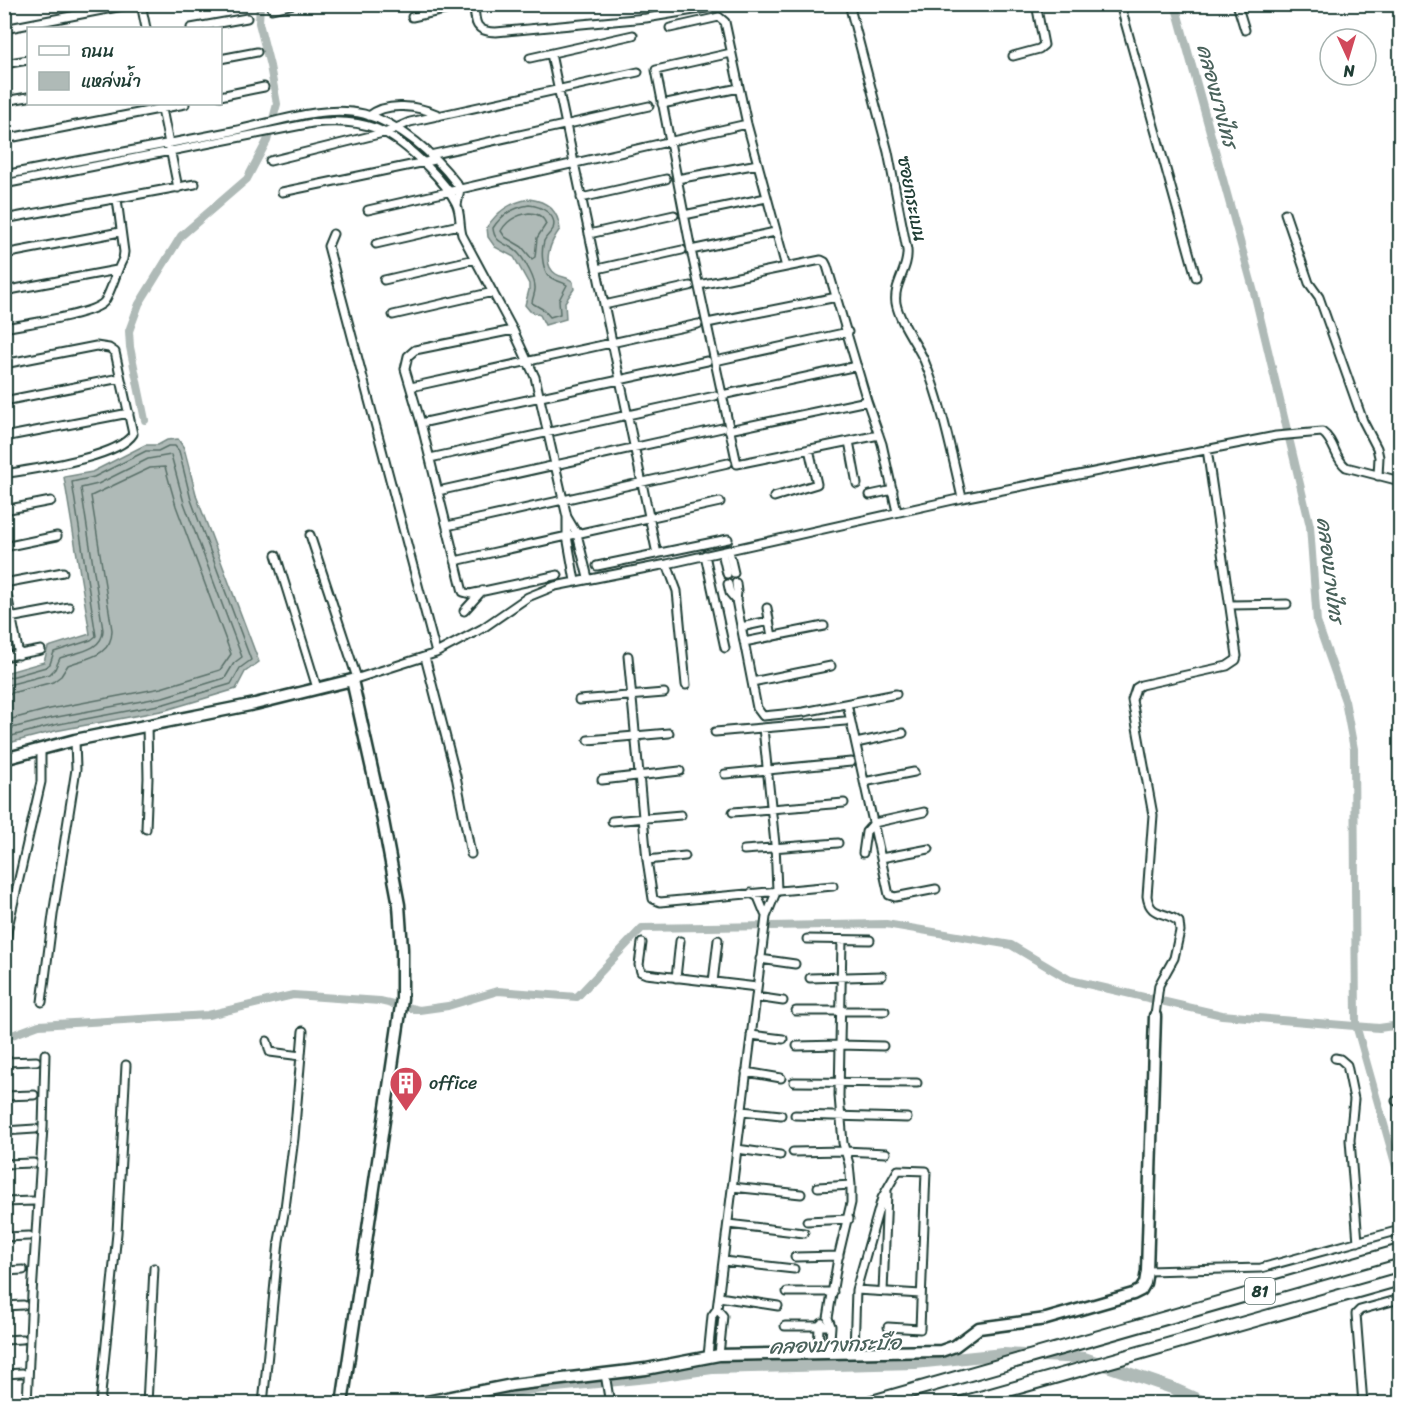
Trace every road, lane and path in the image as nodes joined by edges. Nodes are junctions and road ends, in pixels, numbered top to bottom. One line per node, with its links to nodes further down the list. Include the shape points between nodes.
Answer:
1 (133, 4): 16 (street)
2 (141, 4): 13 (street)
3 (294, 4): 10 (street)
4 (473, 4): 5 (street, via 478,27 496,33 646,18); 11 (street)
5 (730, 4)
6 (849, 4): 140 (street, ซอยกระเบน, via 888,152 907,250 906,266 896,290 896,306 924,362)
7 (1036, 4): 22 (street, via 1044,45)
8 (1120, 4): 91 (street)
9 (1237, 4): 17 (street)
10 (272, 9)
11 (412, 17)
12 (247, 18): 14 (street)
13 (146, 27)
14 (196, 27)
15 (670, 28): 20 (street, via 719,17 723,19)
16 (4, 29)
17 (1245, 30)
18 (633, 35): 21 (street)
19 (257, 52): 24 (street)
20 (732, 53): 29 (street); 34 (street, via 656,70)
21 (550, 54): 23 (street); 30 (street)
22 (1013, 56)
23 (530, 58)
24 (222, 59)
25 (27, 60): 26 (street)
26 (4, 64)
27 (638, 72): 30 (street)
28 (264, 87): 31 (street)
29 (739, 88): 34 (street); 42 (street)
30 (558, 89): 39 (street); 43 (street)
31 (222, 96)
32 (27, 97): 33 (street)
33 (4, 101)
34 (662, 104): 50 (street)
35 (161, 106): 48 (street); 51 (street)
36 (649, 106): 43 (street)
37 (310, 114): 38 (street, via 334,111); 40 (street); 41 (street)
38 (369, 116): 39 (street, via 377,110 414,107); 44 (street)
39 (439, 116): 44 (street)
40 (290, 123): 41 (street); 47 (street)
41 (312, 123): 45 (street, via 352,121)
42 (747, 124): 50 (street); 57 (street)
43 (566, 125): 53 (street); 56 (street)
44 (396, 128): 45 (street); 53 (street)
45 (387, 132): 54 (street); 55 (street)
46 (223, 133): 47 (street); 49 (street); 51 (street)
47 (235, 135): 49 (street)
48 (4, 139)
49 (226, 141): 52 (street)
50 (670, 141): 56 (street); 62 (street)
51 (169, 143): 52 (street); 58 (street)
52 (171, 152): 59 (street); 65 (street)
53 (433, 158): 55 (street); 66 (street)
54 (270, 161)
55 (424, 163): 67 (street); 68 (street)
56 (574, 163): 66 (street); 69 (street)
57 (758, 164): 62 (street); 70 (street)
58 (53, 166): 59 (street); 60 (street)
59 (56, 174): 63 (street)
60 (4, 175)
61 (666, 179): 69 (street)
62 (677, 179): 76 (street)
63 (4, 184)
64 (195, 184): 65 (street)
65 (178, 188): 71 (street)
66 (460, 189): 68 (street); 72 (street)
67 (282, 192)
68 (450, 192): 72 (street); 73 (street)
69 (581, 198): 82 (street)
70 (766, 198): 76 (street); 80 (street)
71 (117, 199): 77 (street); 79 (street)
72 (457, 205): 78 (street)
73 (368, 210)
74 (1286, 213): 132 (street, via 1309,284 1319,297 1363,421 1377,448)
75 (674, 215): 82 (street)
76 (684, 215): 85 (street)
77 (4, 219)
78 (459, 225): 83 (street); 87 (street)
79 (120, 232): 86 (street); 90 (street, via 124,252)
80 (776, 232): 85 (street); 88 (street)
81 (333, 234): 183 (street, via 328,246)
82 (589, 234): 89 (street)
83 (376, 244)
84 (682, 250): 89 (street)
85 (691, 250): 93 (street)
86 (4, 255)
87 (475, 259): 92 (street); 96 (street)
88 (786, 267): 93 (street); 97 (street, via 825,261)
89 (597, 269): 98 (street)
90 (117, 270): 95 (street); 102 (street, via 104,302 97,306)
91 (1196, 277)
92 (384, 280)
93 (699, 285): 100 (street)
94 (690, 286): 98 (street)
95 (4, 291)
96 (493, 292): 99 (street); 103 (street)
97 (837, 297): 100 (street); 104 (street)
98 (604, 305): 105 (street)
99 (393, 315)
100 (706, 323): 107 (street)
101 (698, 324): 105 (street)
102 (4, 327)
103 (513, 330): 106 (street); 112 (street, via 415,351 406,361 405,369)
104 (848, 332): 107 (street); 109 (street)
105 (612, 343): 106 (street); 111 (street)
106 (528, 361): 112 (street); 114 (street)
107 (711, 361): 111 (street); 113 (street)
108 (4, 364): 110 (street, via 103,346 115,352)
109 (857, 366): 113 (street); 116 (street)
110 (120, 378): 115 (street); 117 (street)
111 (620, 380): 114 (street); 118 (street)
112 (411, 387): 119 (street)
113 (718, 395): 118 (street); 120 (street)
114 (540, 397): 119 (street); 121 (street)
115 (4, 400)
116 (867, 401): 120 (street); 122 (street)
117 (129, 413): 123 (street); 131 (street, via 133,434 104,452)
118 (628, 415): 121 (street); 125 (street)
119 (421, 423): 128 (street)
120 (726, 429): 125 (street); 126 (street, via 737,464)
121 (548, 432): 128 (street); 130 (street)
122 (879, 435): 124 (street); 136 (street)
123 (4, 437)
124 (849, 441): 126 (street); 135 (street)
125 (634, 447): 130 (street); 134 (street)
126 (809, 449): 139 (street, via 817,484)
127 (1207, 449): 132 (street, via 1294,433 1322,432 1331,441 1340,462 1353,470); 140 (street); 171 (street)
128 (430, 458): 137 (street)
129 (728, 463): 134 (street)
130 (555, 465): 137 (street); 141 (street)
131 (4, 474)
132 (1378, 476): 133 (street)
133 (1401, 481)
134 (642, 482): 141 (street); 147 (street)
135 (857, 484)
136 (893, 490): 138 (street); 145 (street)
137 (438, 491): 148 (street)
138 (870, 495)
139 (774, 497)
140 (962, 498): 145 (street)
141 (563, 500): 146 (street); 148 (street)
142 (51, 501): 144 (street)
143 (720, 502): 147 (street)
144 (4, 510)
145 (897, 512): 155 (street)
146 (567, 517): 149 (street); 152 (street)
147 (650, 518): 149 (street); 156 (street)
148 (447, 526): 159 (street)
149 (577, 534): 152 (street); 165 (street)
150 (310, 535): 189 (street)
151 (57, 536): 154 (street)
152 (567, 536): 159 (street); 167 (street)
153 (728, 539): 156 (street)
154 (4, 547)
155 (726, 551): 158 (street); 163 (street)
156 (657, 554): 161 (street)
157 (276, 555): 192 (street)
158 (705, 555): 160 (street); 181 (street)
159 (455, 561): 169 (street, via 462,592)
160 (667, 564): 165 (street); 191 (street, via 677,591)
161 (597, 566)
162 (63, 572): 166 (street)
163 (730, 573)
164 (558, 575): 169 (street)
165 (588, 578): 167 (street)
166 (5, 581): 175 (street)
167 (575, 581): 183 (street, via 539,592)
168 (732, 584): 178 (street, via 730,593 736,600)
169 (482, 591): 174 (street)
170 (1287, 604): 171 (street)
171 (1230, 605): 262 (street, via 1237,656 1233,663 1141,685 1132,700 1153,815 1148,905 1174,917 1180,930 1174,958 1159,985)
172 (69, 607): 175 (street)
173 (767, 608): 176 (street)
174 (464, 611)
175 (8, 618): 184 (street)
176 (769, 621): 178 (street); 179 (street)
177 (825, 626): 179 (street)
178 (741, 627): 180 (street)
179 (772, 637): 180 (street)
180 (744, 642): 190 (street)
181 (725, 648)
182 (41, 650): 184 (street)
183 (436, 653): 187 (street)
184 (19, 655): 186 (street)
185 (628, 656): 195 (street)
186 (4, 657)
187 (425, 657): 189 (street); 232 (street, via 456,776)
188 (831, 666): 190 (street)
189 (355, 679): 192 (street); 350 (street, via 399,905 402,999)
190 (752, 682): 197 (street, via 757,708 763,716)
191 (686, 685)
192 (317, 688): 199 (street)
193 (664, 693): 195 (street)
194 (896, 694): 197 (street)
195 (632, 696): 196 (street); 204 (street)
196 (579, 700)
197 (847, 704): 207 (street)
198 (845, 721): 200 (street)
199 (147, 724): 205 (street); 226 (street)
200 (763, 728): 201 (street); 211 (street)
201 (715, 732)
202 (669, 733): 204 (street)
203 (903, 733): 207 (street)
204 (635, 736): 206 (street); 215 (street)
205 (75, 740): 208 (street); 258 (street, via 76,769)
206 (588, 740)
207 (856, 743): 217 (street)
208 (41, 749): 209 (street); 247 (street, via 41,782)
209 (4, 759)
210 (851, 762): 211 (street)
211 (767, 769): 214 (street); 219 (street)
212 (680, 771): 215 (street)
213 (914, 772): 217 (street)
214 (725, 774)
215 (639, 776): 216 (street); 223 (street)
216 (602, 780)
217 (864, 782): 225 (street)
218 (844, 803): 219 (street)
219 (771, 809): 220 (street); 228 (street)
220 (733, 812)
221 (924, 812): 225 (street)
222 (681, 815): 223 (street)
223 (643, 818): 224 (street); 235 (street)
224 (612, 821)
225 (874, 823): 231 (street, via 866,832); 234 (street)
226 (146, 829)
227 (838, 843): 228 (street)
228 (775, 848): 230 (street); 238 (street)
229 (929, 849): 234 (street)
230 (744, 850)
231 (863, 853)
232 (471, 854)
233 (685, 856): 235 (street)
234 (881, 858): 237 (street, via 891,897)
235 (647, 860): 239 (street, via 651,895 656,902)
236 (833, 886): 238 (street)
237 (936, 889)
238 (777, 890): 239 (street); 240 (street)
239 (751, 893): 240 (street, via 758,897)
240 (766, 917): 248 (street)
241 (807, 939): 243 (street)
242 (718, 940): 254 (street)
243 (842, 940): 244 (street); 250 (street)
244 (870, 940)
245 (680, 941): 252 (street)
246 (642, 943): 252 (street, via 641,972)
247 (4, 955)
248 (760, 959): 249 (street); 255 (street)
249 (795, 963)
250 (840, 976): 251 (street); 253 (street); 259 (street)
251 (882, 976)
252 (676, 978): 254 (street)
253 (810, 978)
254 (713, 982): 255 (street)
255 (757, 987): 256 (street)
256 (756, 997): 257 (street); 264 (street)
257 (783, 1001)
258 (42, 1002)
259 (839, 1010): 260 (street); 261 (street); 267 (street)
260 (796, 1011)
261 (885, 1011)
262 (1155, 1016): 320 (street)
263 (303, 1031): 271 (street)
264 (751, 1035): 265 (street); 276 (street)
265 (783, 1039)
266 (267, 1041): 271 (street, via 270,1052)
267 (839, 1045): 268 (street); 269 (street); 279 (street)
268 (797, 1046)
269 (882, 1046)
270 (45, 1054): 346 (street)
271 (301, 1056): 349 (street)
272 (1335, 1058): 311 (street, via 1347,1065 1354,1099 1350,1140)
273 (36, 1061): 274 (street)
274 (4, 1062)
275 (126, 1065): 347 (street, via 117,1233)
276 (747, 1072): 277 (street); 283 (street)
277 (781, 1078)
278 (794, 1082): 279 (street)
279 (839, 1082): 280 (street); 286 (street)
280 (917, 1083)
281 (34, 1095): 282 (street)
282 (4, 1096)
283 (742, 1111): 284 (street); 290 (street)
284 (781, 1115)
285 (795, 1115): 286 (street)
286 (840, 1116): 287 (street); 291 (street)
287 (907, 1118)
288 (35, 1129): 289 (street)
289 (4, 1131)
290 (737, 1149): 294 (street); 298 (street)
291 (844, 1151): 292 (street); 293 (street); 297 (street)
292 (793, 1152)
293 (886, 1153)
294 (780, 1155)
295 (33, 1163): 296 (street)
296 (4, 1164)
297 (851, 1185): 299 (street); 304 (street)
298 (732, 1186): 301 (street); 306 (street)
299 (818, 1187)
300 (887, 1187): 322 (street); 325 (street); 326 (street, via 898,1170 926,1171)
301 (801, 1194)
302 (33, 1201): 303 (street)
303 (4, 1202)
304 (849, 1219): 305 (street); 313 (street)
305 (807, 1221)
306 (728, 1224): 308 (street); 315 (street)
307 (1399, 1231): 311 (street)
308 (804, 1233)
309 (29, 1236): 310 (street)
310 (4, 1237)
311 (1358, 1242): 320 (street, via 1261,1268)
312 (1401, 1251): 353 (highway, 81)
313 (839, 1256): 314 (street); 324 (street)
314 (795, 1257)
315 (723, 1261): 317 (street); 327 (street)
316 (154, 1268): 348 (street)
317 (794, 1269)
318 (23, 1270): 319 (street)
319 (4, 1271)
320 (1147, 1271): 340 (street, via 1141,1290 1133,1294 1046,1318 979,1328 941,1351)
321 (1401, 1279): 354 (highway, 81)
322 (856, 1290): 325 (street); 340 (street)
323 (787, 1292): 324 (street)
324 (833, 1292): 333 (street)
325 (883, 1292): 326 (street)
326 (921, 1294): 337 (street, via 920,1329)
327 (719, 1297): 331 (street); 332 (street)
328 (1401, 1299): 355 (street, via 1356,1314)
329 (23, 1305): 330 (street)
330 (4, 1306)
331 (778, 1306)
332 (717, 1309): 342 (street, via 712,1316); 342 (street, via 723,1316)
333 (828, 1318): 335 (street); 336 (street)
334 (785, 1326): 335 (street)
335 (819, 1326): 336 (street); 341 (street)
336 (831, 1326): 341 (street)
337 (888, 1327)
338 (22, 1339): 339 (street)
339 (4, 1340)
340 (854, 1352): 341 (street)
341 (824, 1353): 342 (street)
342 (714, 1355): 345 (street)
343 (22, 1373): 344 (street)
344 (4, 1374)
345 (605, 1375): 351 (street, via 512,1385); 352 (street)
346 (27, 1404)
347 (100, 1404)
348 (147, 1404)
349 (263, 1404)
350 (342, 1404)
351 (416, 1404)
352 (610, 1404)
353 (866, 1404)
354 (959, 1404)
355 (1364, 1404)

